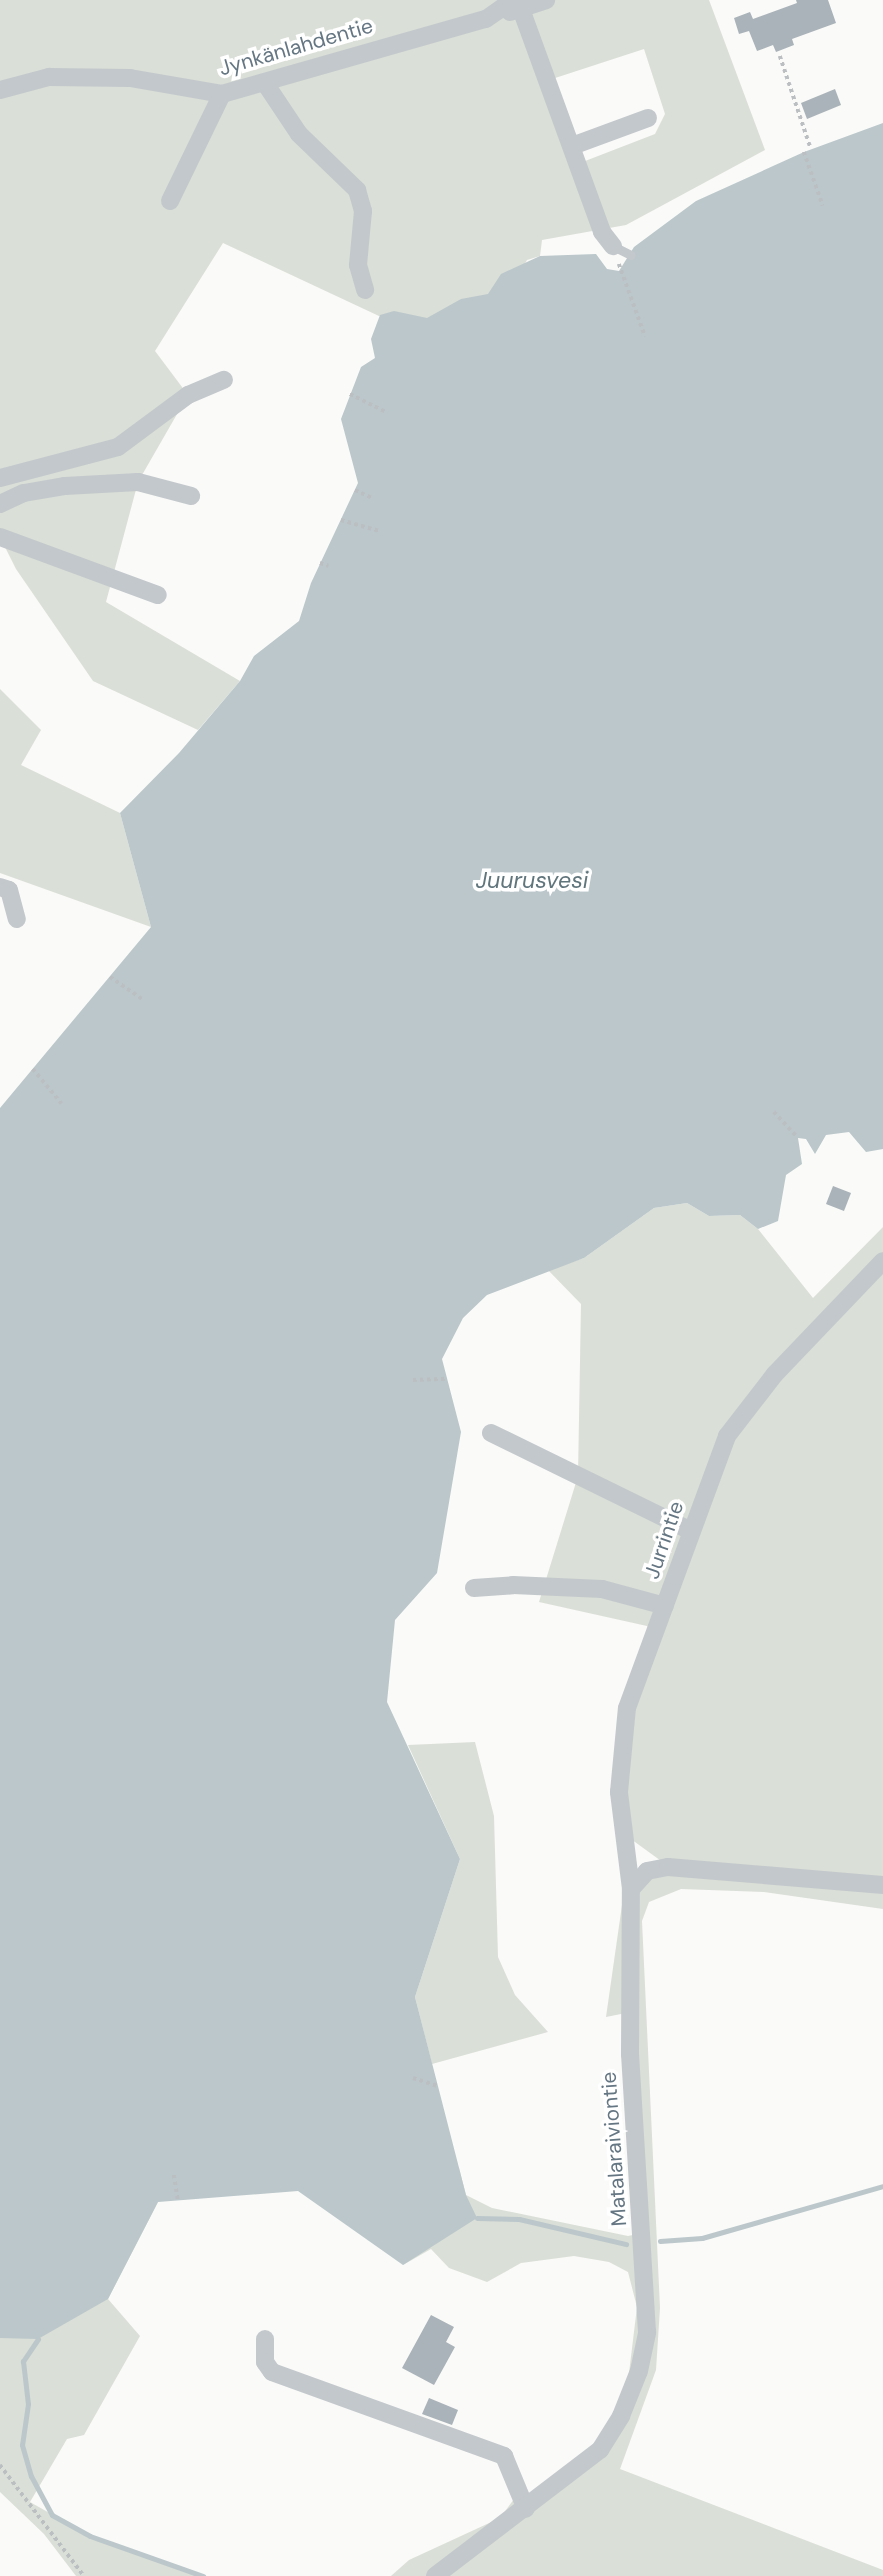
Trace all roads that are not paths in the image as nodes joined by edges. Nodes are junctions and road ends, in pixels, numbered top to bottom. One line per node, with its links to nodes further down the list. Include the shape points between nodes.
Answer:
1 (546, 0): 2 (street, Jynkänlahdentie)
2 (517, 5): 3 (street, Jynkänlahdentie, via 486,19); 7 (street)
3 (265, 83): 5 (street, Jynkänlahdentie); 11 (street, via 299,134 357,190 363,211 358,265)
4 (0, 90): 5 (street, Jynkänlahdentie, via 49,77 130,78)
5 (222, 94): 8 (street)
6 (648, 118): 7 (street)
7 (572, 146): 9 (street, via 602,232)
8 (170, 201)
9 (613, 246): 10 (lane)
10 (631, 255)
11 (365, 290)
12 (224, 380): 13 (street, via 188,395 118,447)
13 (0, 478)
14 (191, 496): 15 (street, via 138,482 65,485 24,493)
15 (0, 504)
16 (0, 537): 17 (street)
17 (158, 595)
18 (0, 887): 19 (street, via 9,890)
19 (17, 919)
20 (883, 1261): 22 (street, Jurrintie, via 775,1374 727,1436)
21 (491, 1433): 22 (street)
22 (691, 1531): 24 (street, Jurrintie)
23 (474, 1588): 24 (street, via 602,1589)
24 (665, 1606): 26 (street, Jurrintie, via 628,1707 619,1792)
25 (883, 1885): 26 (street, via 668,1867 647,1871)
26 (631, 1889): 28 (street, Matalaraiviontie, via 630,2054 647,2332 635,2382 600,2450)
27 (265, 2339): 28 (street, via 265,2362 272,2372 504,2456)
28 (526, 2509): 29 (street, Matalaraiviontie)
29 (435, 2576)

